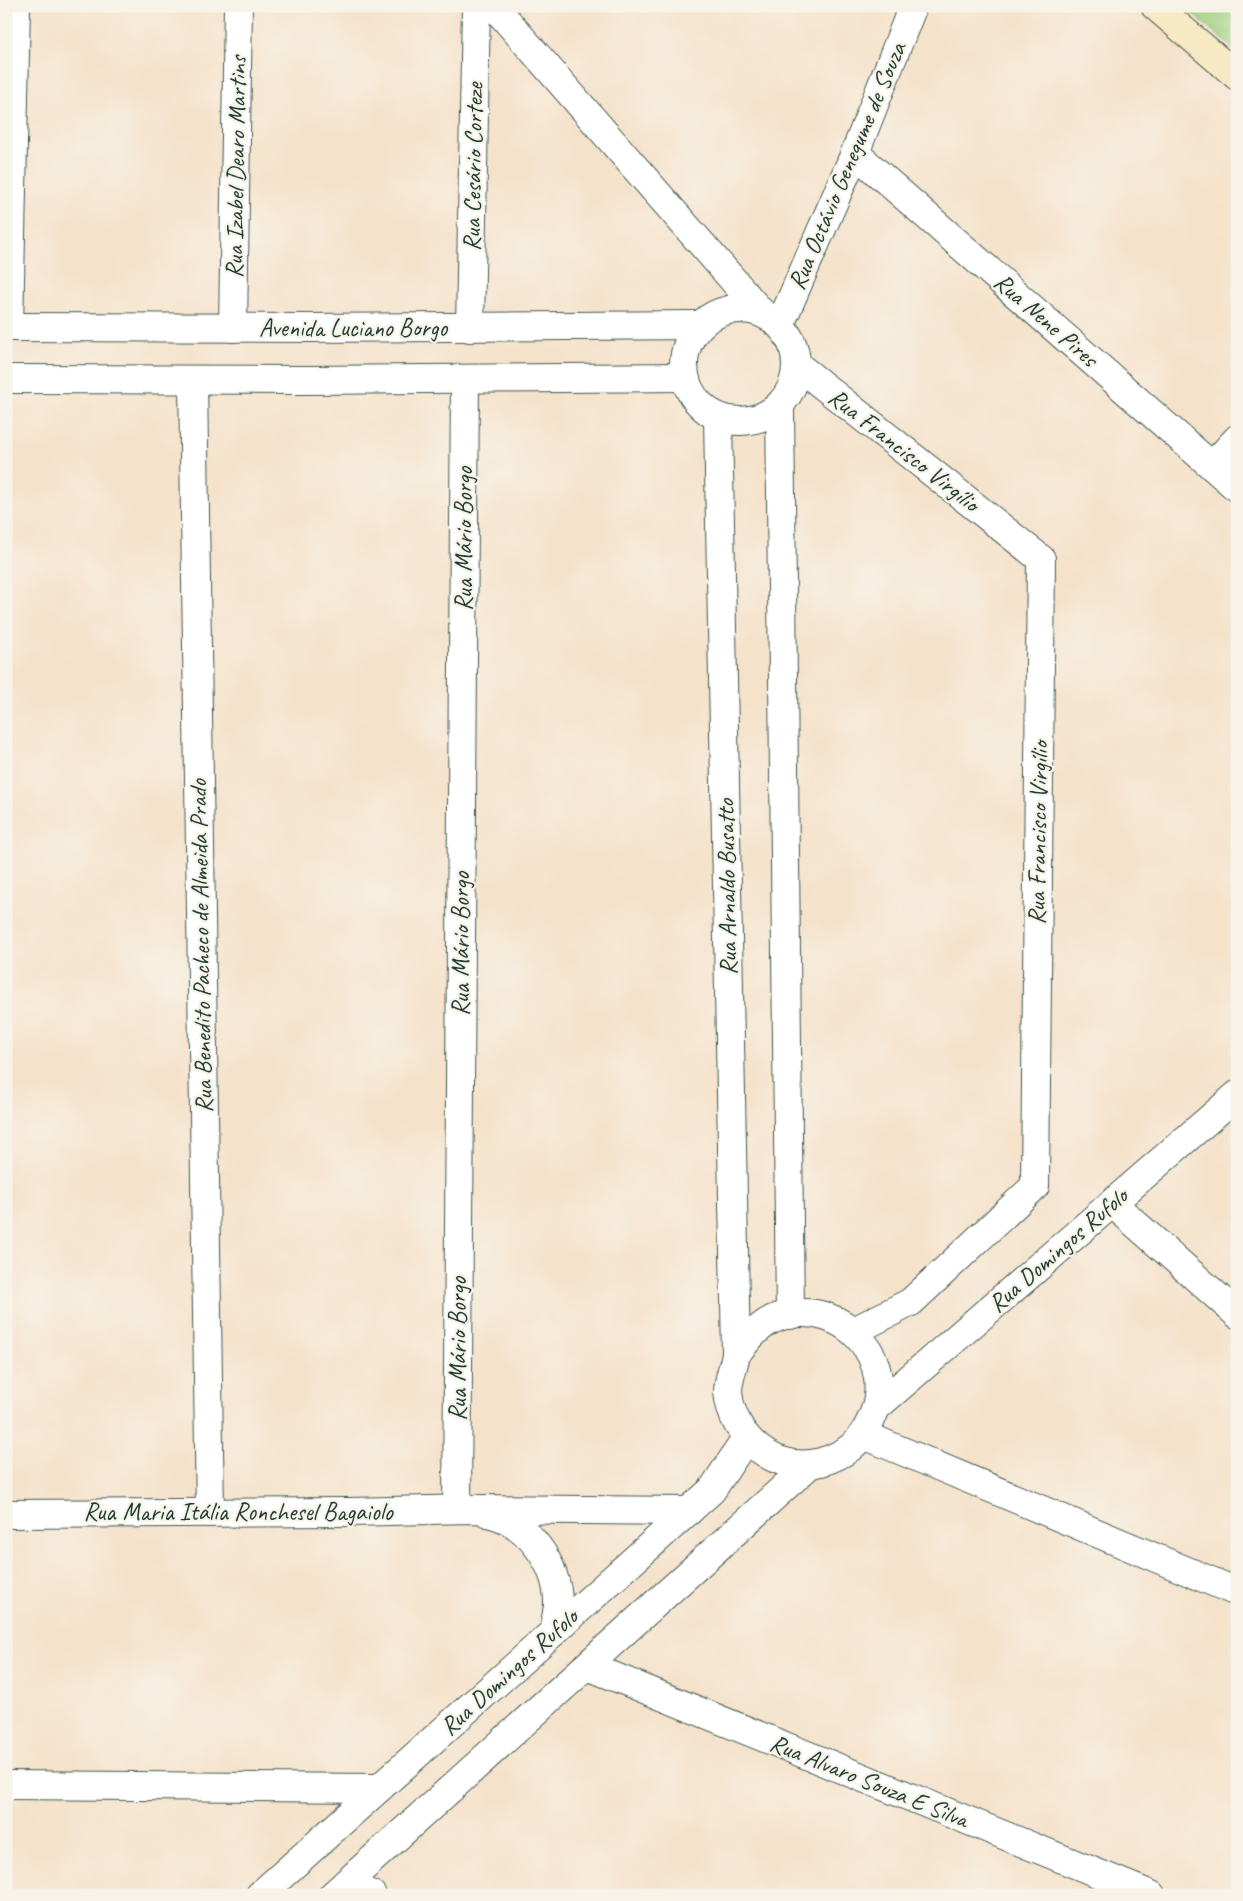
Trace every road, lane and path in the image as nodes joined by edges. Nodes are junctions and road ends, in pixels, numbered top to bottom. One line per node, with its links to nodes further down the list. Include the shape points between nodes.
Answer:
1 (16, 6): 11 (street)
2 (238, 6): 12 (street, Rua Izabel Dearo Martins)
3 (476, 6): 13 (street, Rua Cesário Corteze)
4 (494, 6): 9 (street)
5 (913, 6): 8 (street, Rua Octávio Genegume de Souza)
6 (1155, 6): 7 (main road)
7 (1237, 76)
8 (856, 153): 9 (street, Rua Octávio Genegume de Souza); 22 (street, Rua Nene Pires)
9 (770, 318): 10 (street, via 739,308 717,313); 14 (street, via 792,343)
10 (699, 325): 13 (street, Avenida Luciano Borgo); 15 (street, via 687,344 682,366)
11 (8, 327): 12 (street, Avenida Luciano Borgo)
12 (233, 328): 13 (street, Avenida Luciano Borgo)
13 (470, 328)
14 (797, 365): 19 (street, via 793,387); 28 (street, Rua Francisco Virgílio, via 1041,559 1035,1186 911,1302)
15 (685, 377): 17 (street, Avenida Luciano Borgo); 20 (street, via 687,388 700,406)
16 (6, 379): 18 (street, Avenida Luciano Borgo)
17 (465, 379): 18 (street, Avenida Luciano Borgo); 34 (street, Rua Mário Borgo)
18 (193, 380): 36 (street, Rua Benedito Pacheco de Almeida Prado)
19 (780, 406): 20 (street, via 762,418 740,422); 27 (street)
20 (718, 419): 29 (street, Rua Arnaldo Busatto)
21 (1237, 439): 22 (street)
22 (1212, 466): 23 (street, Rua Nene Pires)
23 (1237, 488)
24 (1237, 1095): 25 (street, Rua Domingos Rufolo)
25 (1112, 1203): 26 (street); 30 (street, Rua Domingos Rufolo)
26 (1237, 1314)
27 (790, 1315): 28 (street, via 810,1313 836,1319); 29 (street, via 781,1316 751,1334)
28 (854, 1331): 30 (street, via 870,1352 880,1379)
29 (736, 1354): 32 (street, via 728,1390 736,1422)
30 (879, 1404): 31 (street)
31 (864, 1435): 33 (street, via 839,1457); 38 (street)
32 (746, 1439): 33 (street, via 782,1462); 35 (street, Rua Domingos Rufolo, via 712,1490)
33 (809, 1465): 40 (street, Rua Domingos Rufolo)
34 (463, 1509): 35 (street, Rua Maria Itália Ronchesel Bagaiolo); 36 (street, Rua Maria Itália Ronchesel Bagaiolo); 39 (street, Rua Maria Itália Ronchesel Bagaiolo, via 497,1515 521,1529 541,1550 554,1576 558,1604)
35 (689, 1511): 39 (street, Rua Domingos Rufolo)
36 (210, 1513): 37 (street, Rua Maria Itália Ronchesel Bagaiolo)
37 (6, 1514)
38 (1237, 1592)
39 (554, 1632): 42 (street, Rua Domingos Rufolo)
40 (588, 1666): 43 (street, Rua Domingos Rufolo); 46 (street, Rua Alvaro Souza E Silva)
41 (6, 1785): 42 (street)
42 (379, 1788): 44 (street, Rua Domingos Rufolo)
43 (339, 1889): 45 (street)
44 (260, 1895)
45 (372, 1895)
46 (1151, 1895)

